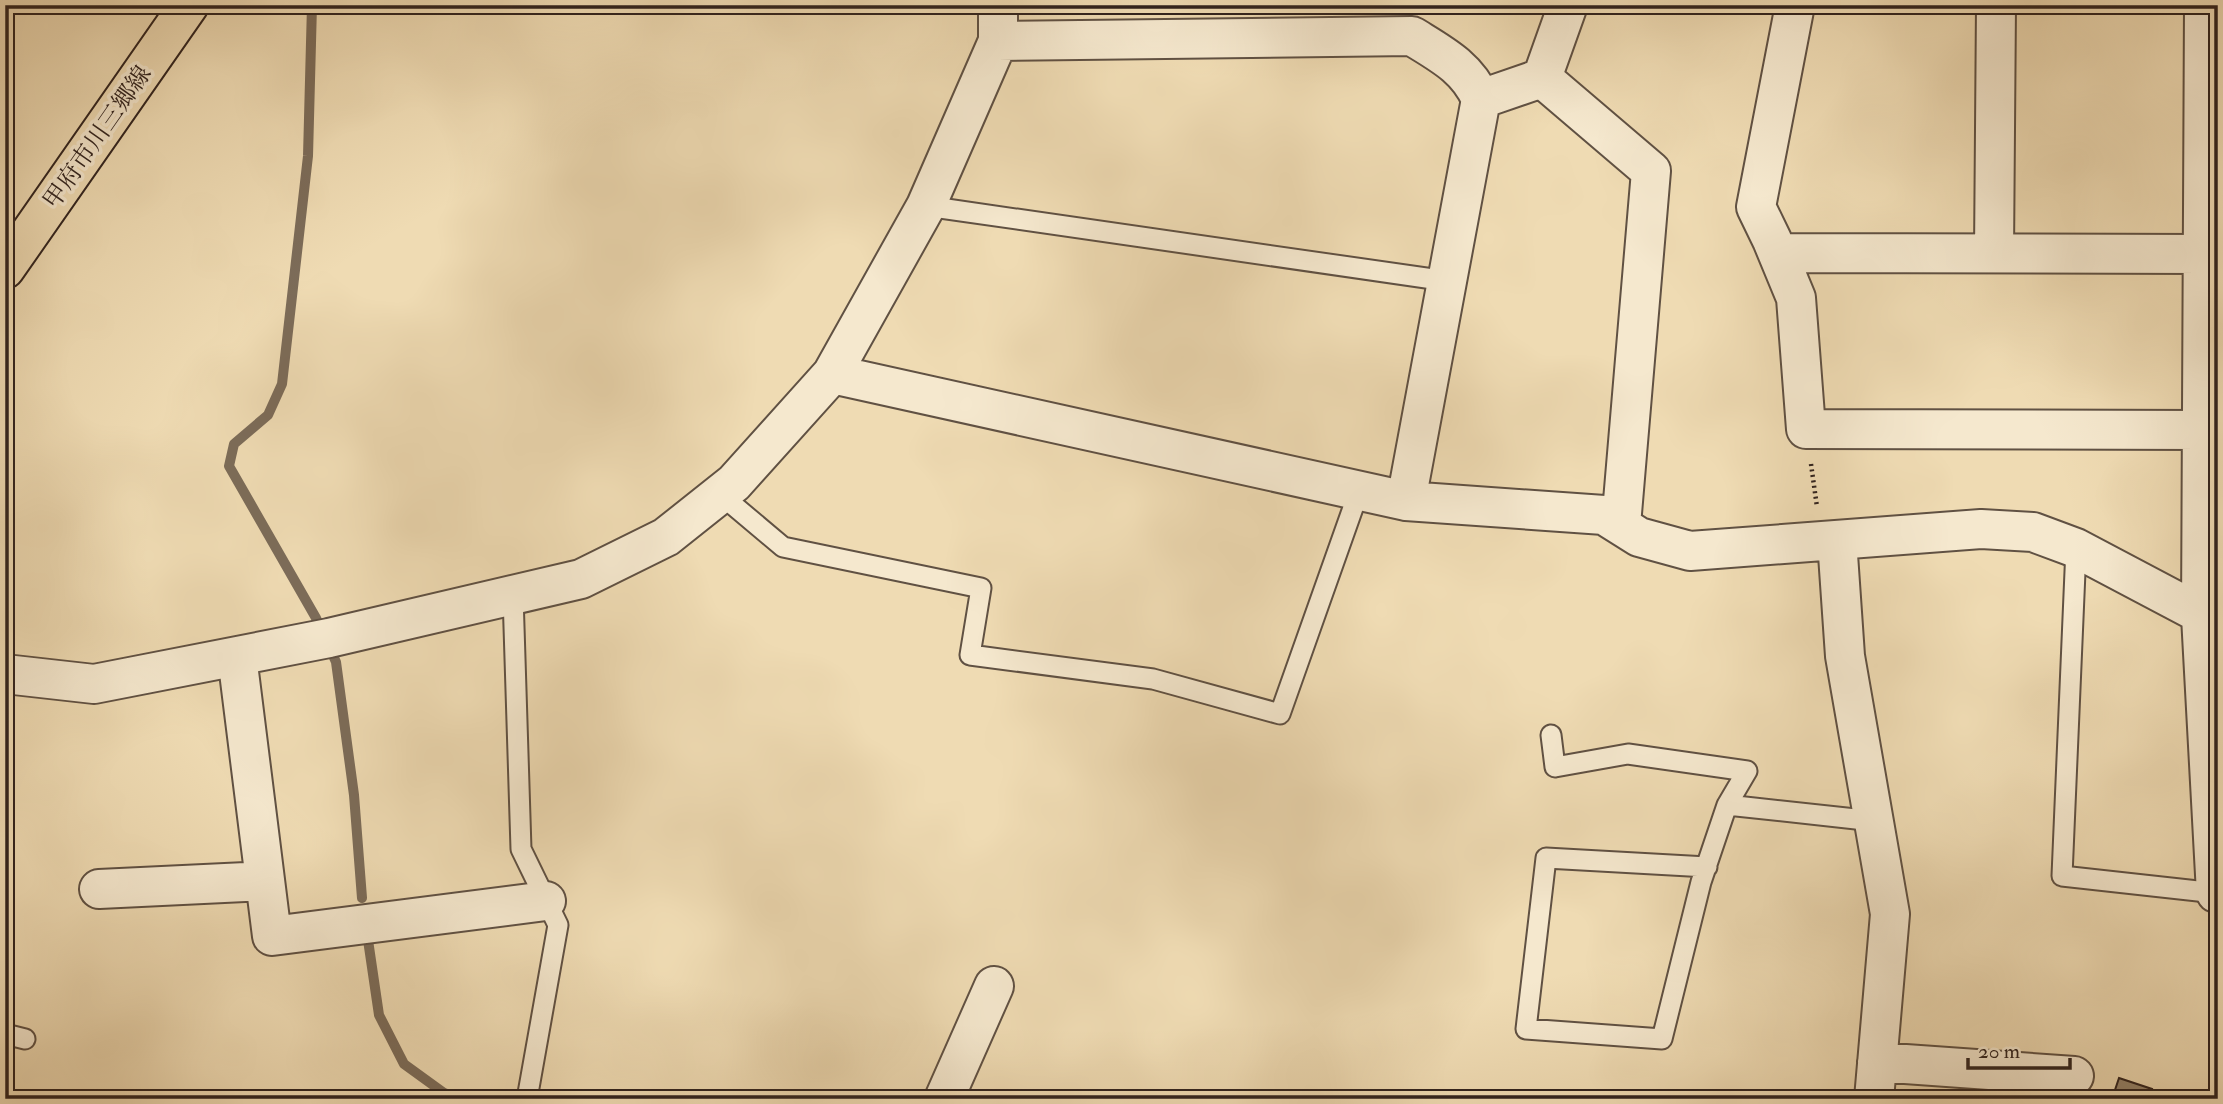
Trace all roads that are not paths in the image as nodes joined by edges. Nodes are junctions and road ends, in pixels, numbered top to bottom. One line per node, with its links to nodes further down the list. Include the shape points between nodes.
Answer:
1 (189, 5): 14 (main road, 甲府市川三郷線)
2 (1568, 5): 7 (street)
3 (1795, 5): 12 (street, via 1756,207)
4 (1996, 5): 13 (street)
5 (2204, 5): 8 (street)
6 (998, 23): 9 (street, via 1412,36 1449,59 1473,81); 10 (street)
7 (1542, 78): 9 (street); 22 (street, via 1651,171)
8 (2211, 87): 11 (street)
9 (1481, 99): 15 (street)
10 (926, 206): 15 (lane); 16 (street)
11 (2208, 243): 13 (street); 17 (street)
12 (1778, 253): 13 (street); 18 (street, via 1796,298 1806,429)
13 (1994, 253)
14 (5, 269)
15 (1447, 281): 21 (street)
16 (832, 374): 19 (street); 20 (street)
17 (2210, 390): 18 (street)
18 (2202, 430): 26 (street)
19 (1359, 491): 20 (lane, via 1280,714 1153,679 970,655 981,588 783,547); 21 (street)
20 (720, 494): 25 (street, via 666,537 581,579)
21 (1406, 501): 22 (street, via 1604,515)
22 (1621, 525): 23 (street, via 1639,537 1690,551)
23 (1831, 540): 24 (street, via 1981,529 2033,532); 31 (street, via 1845,656)
24 (2076, 548): 26 (street); 35 (lane, via 2062,876)
25 (513, 595): 27 (street); 36 (lane, via 521,849)
26 (2209, 619): 35 (street)
27 (237, 656): 28 (street, via 94,684); 33 (street)
28 (5, 674)
29 (1551, 735): 30 (lane, via 1555,767 1628,754 1747,771)
30 (1727, 805): 31 (lane); 32 (lane)
31 (1874, 821): 41 (street, via 1890,914)
32 (1707, 867): 32 (lane, via 1662,1039 1525,1029 1546,858)
33 (265, 881): 34 (street); 36 (street, via 272,936)
34 (99, 889)
35 (2216, 893)
36 (546, 901): 42 (lane, via 558,925)
37 (994, 986): 43 (street)
38 (5, 1034): 39 (lane)
39 (25, 1039)
40 (2074, 1076): 41 (street)
41 (1875, 1080)
42 (527, 1099)
43 (944, 1099)

